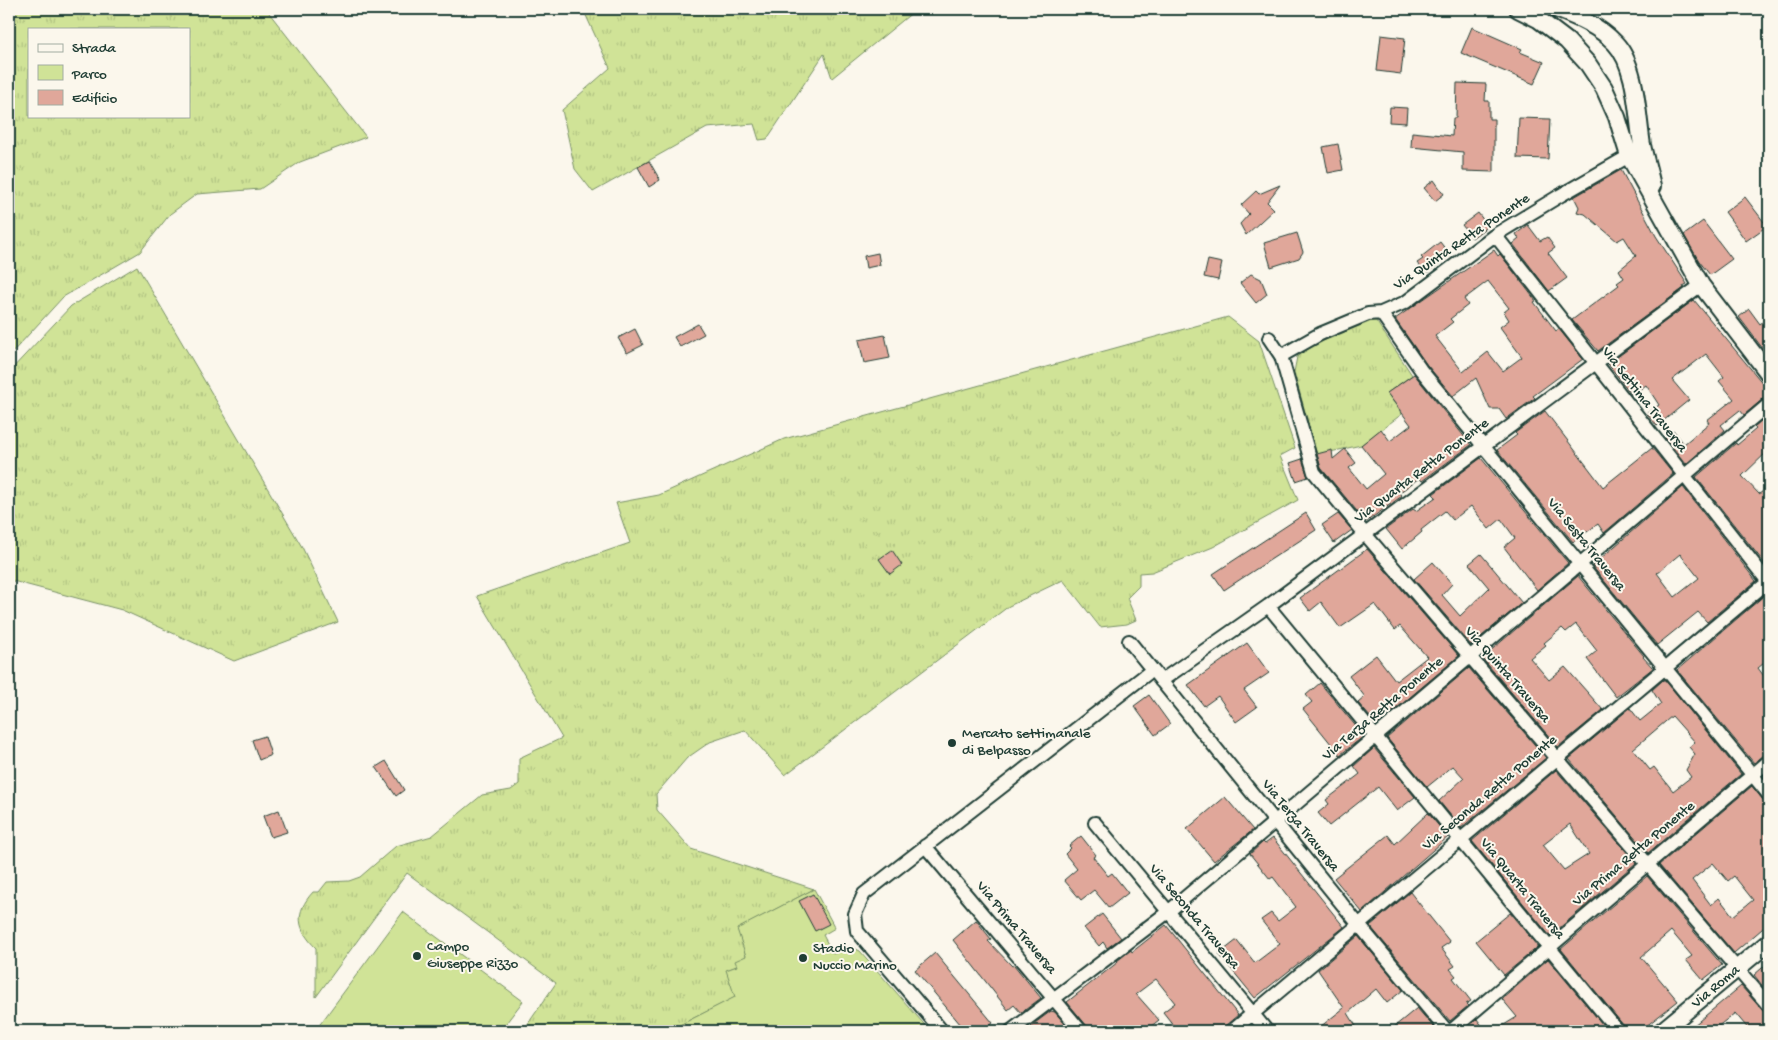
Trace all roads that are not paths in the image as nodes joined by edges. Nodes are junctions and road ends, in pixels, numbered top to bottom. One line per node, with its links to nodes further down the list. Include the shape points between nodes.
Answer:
1 (1518, 9): 3 (street, via 1567,41 1588,64 1604,88 1617,117)
2 (1556, 9): 4 (street, via 1604,34 1624,57 1633,81 1643,148)
3 (1629, 156): 4 (street); 5 (street, Via Quinta Retta Ponente)
4 (1659, 212): 6 (street)
5 (1495, 236): 7 (street, Via Quinta Retta Ponente, via 1406,302); 10 (street, Via Settima Traversa)
6 (1701, 285): 10 (street, Via Quarta Retta Ponente); 11 (street)
7 (1381, 313): 9 (street, Via Quinta Retta Ponente, via 1368,314 1320,334); 13 (street, Via Sesta Traversa, via 1421,370)
8 (1269, 338): 9 (street, Via Quinta Traversa)
9 (1281, 356): 15 (street, Via Quinta Traversa, via 1314,472)
10 (1594, 364): 13 (street, Via Quarta Retta Ponente); 14 (street, Via Settima Traversa)
11 (1769, 374)
12 (1769, 404): 14 (street, Via Terza Retta Ponente)
13 (1484, 446): 15 (street, Via Quarta Retta Ponente); 16 (street, Via Sesta Traversa)
14 (1683, 476): 16 (street, Via Terza Retta Ponente); 17 (street, Via Settima Traversa)
15 (1365, 534): 18 (street, Via Quarta Retta Ponente); 20 (street, Via Quinta Traversa)
16 (1580, 564): 20 (street, Via Terza Retta Ponente); 21 (street, Via Sesta Traversa)
17 (1769, 582): 21 (street, Via Seconda Retta Ponente)
18 (1268, 606): 23 (street, Via Quarta Retta Ponente); 24 (street, Via Quarta Traversa)
19 (1129, 640): 22 (street, Via Terza Traversa)
20 (1470, 657): 24 (street, Via Terza Retta Ponente); 25 (street, Via Quinta Traversa)
21 (1665, 668): 25 (street, Via Seconda Retta Ponente); 27 (street, Via Sesta Traversa)
22 (1152, 670): 23 (street, Via Terza Traversa); 32 (street)
23 (1161, 681): 29 (street, Via Terza Traversa)
24 (1376, 736): 29 (street, Via Terza Retta Ponente); 31 (street, Via Quarta Traversa)
25 (1557, 758): 31 (street, Via Seconda Retta Ponente); 33 (street, Via Quinta Traversa)
26 (1769, 761): 27 (street, Via Prima Retta Ponente)
27 (1753, 775): 28 (street, Via Sesta Traversa); 33 (street, Via Prima Retta Ponente)
28 (1769, 795)
29 (1275, 822): 34 (street, Via Terza Retta Ponente); 35 (street, Via Terza Traversa)
30 (1095, 823): 34 (street, Via Seconda Traversa)
31 (1460, 840): 35 (street, Via Seconda Retta Ponente); 37 (street, Via Quarta Traversa)
32 (925, 846): 39 (street, Via Prima Traversa); 42 (street, via 864,894 855,914 857,931)
33 (1648, 864): 37 (street, Via Prima Retta Ponente); 38 (street, Via Quinta Traversa)
34 (1168, 912): 39 (street, Via Terza Retta Ponente); 41 (street, Via Seconda Traversa)
35 (1359, 925): 41 (street, Via Seconda Retta Ponente); 47 (street, Via Terza Traversa)
36 (1769, 942): 38 (street, Via Roma)
37 (1549, 948): 47 (street, Via Prima Retta Ponente); 48 (street, Via Quarta Traversa)
38 (1738, 969): 40 (street, Via Quinta Traversa); 49 (street, Via Roma)
39 (1054, 999): 43 (street, Via Terza Retta Ponente); 44 (street, Via Prima Traversa)
40 (1769, 1006)
41 (1253, 1014): 45 (street, Via Seconda Retta Ponente); 46 (street, Via Seconda Traversa)
42 (942, 1031)
43 (1011, 1031)
44 (1081, 1031)
45 (1232, 1031)
46 (1267, 1031)
47 (1449, 1031)
48 (1618, 1031)
49 (1662, 1031)

